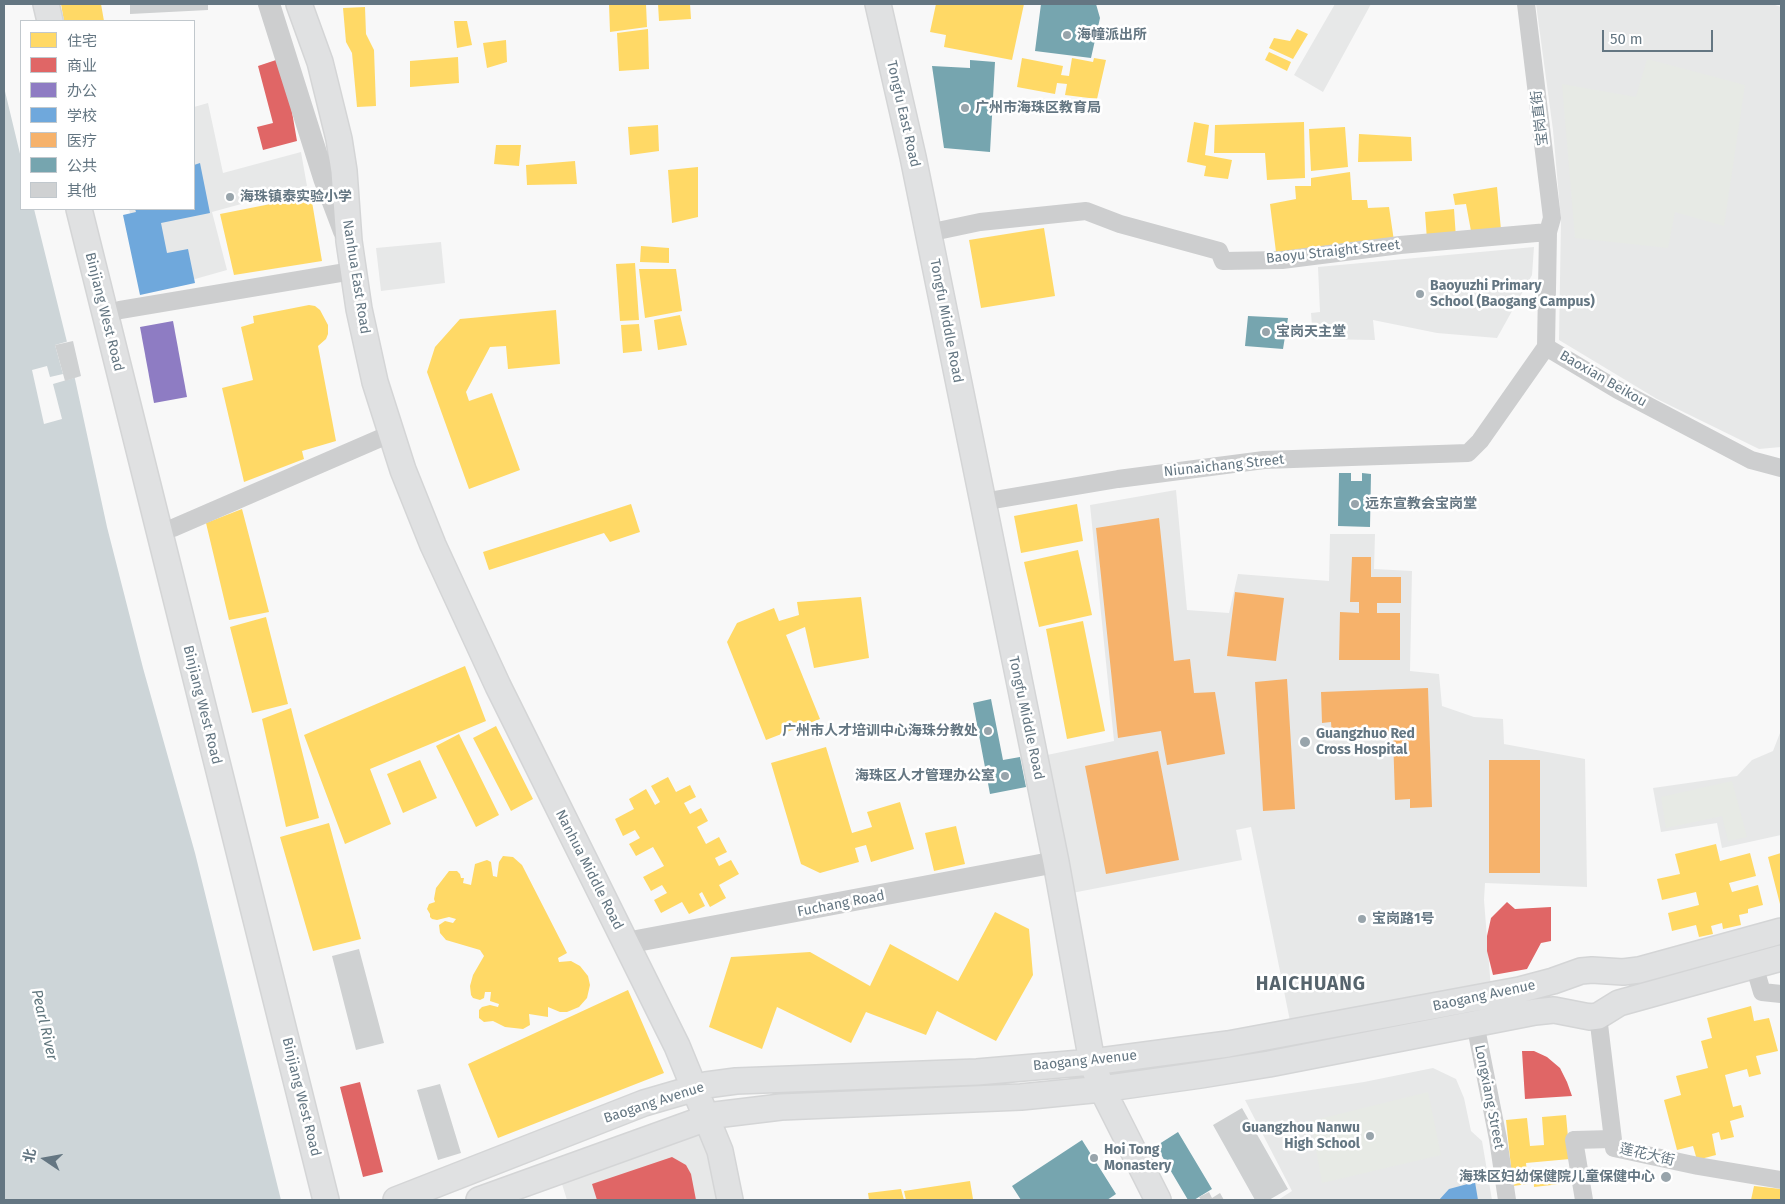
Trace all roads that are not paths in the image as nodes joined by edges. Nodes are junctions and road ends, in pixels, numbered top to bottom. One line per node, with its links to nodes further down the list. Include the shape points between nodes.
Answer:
1 (29, 4): 7 (main road)
2 (46, 4): 8 (main road)
3 (269, 4): 14 (street, via 324,178)
4 (299, 4): 14 (main road, Nanhua East Road, via 320,62 340,139)
5 (878, 4): 12 (main road, Tongfu East Road)
6 (1526, 4): 13 (street, 宝岗直街, via 1552,218)
7 (34, 20)
8 (50, 20)
9 (297, 50): 14 (main road, via 328,148)
10 (78, 210): 16 (main road, Binjiang West Road)
11 (95, 210): 16 (main road, Binjiang West Road)
12 (927, 228): 13 (street, Baoyu Straight Street, via 1086,211 1120,224 1219,251 1223,261 1282,260 1400,245); 21 (main road, Tongfu Middle Road)
13 (1548, 232): 17 (street)
14 (348, 241): 15 (main road, Nanhua East Road)
15 (352, 271): 16 (street); 18 (main road, Nanhua East Road, via 373,373)
16 (112, 313): 22 (main road, Binjiang West Road); 41 (main road, Binjiang West Road)
17 (1546, 347): 19 (street, Baoxian Beikou, via 1480,441); 20 (street, Baoxian Beikou, via 1618,390 1751,460)
18 (390, 434): 22 (street); 23 (main road, Nanhua East Road)
19 (1468, 453): 21 (street, Niunaichang Street, via 1264,460 1118,479)
20 (1781, 468)
21 (982, 502): 24 (main road, Tongfu Middle Road)
22 (173, 528): 42 (main road, Binjiang West Road)
23 (433, 545): 26 (main road, Nanhua Middle Road, via 494,677)
24 (1056, 862): 26 (street, Fuchang Road); 35 (main road, Tongfu Middle Road)
25 (1781, 931): 29 (main road, Baogang Avenue, via 1639,970)
26 (626, 943): 36 (main road, Nanhua Middle Road)
27 (1781, 958): 28 (main road, Baogang Avenue)
28 (1754, 965): 31 (street, via 1762,992); 32 (main road, Baogang Avenue, via 1619,1003)
29 (1600, 970): 30 (main road, Baogang Avenue); 32 (main road, via 1613,986 1614,1000)
30 (1571, 974): 33 (main road, via 1566,993); 35 (main road, Baogang Avenue, via 1536,986 1457,1003 1228,1044)
31 (1781, 994)
32 (1605, 1012): 33 (main road, Baogang Avenue, via 1590,1017); 39 (street, 莲花大街)
33 (1571, 1013): 34 (main road, Baogang Avenue, via 1554,1010 1535,1012)
34 (1475, 1024): 37 (main road, Baogang Avenue, via 1268,1064); 47 (street, Longxiang Street)
35 (1092, 1062): 36 (main road, Baogang Avenue, via 977,1072 736,1081); 37 (main road, Tongfu Middle Road)
36 (694, 1087): 38 (main road, Nanhua Middle Road); 43 (main road, Baogang Avenue, via 644,1103)
37 (1102, 1089): 38 (main road, Baogang Avenue, via 983,1099 781,1107); 46 (main road, Tongfu Middle Road)
38 (707, 1116): 44 (main road, Baogang Avenue); 45 (main road, Nanhua Middle Road, via 720,1151)
39 (1612, 1138): 40 (street, 莲花大街, via 1614,1148); 48 (street, via 1574,1140)
40 (1781, 1180)
41 (326, 1200)
42 (341, 1200)
43 (396, 1200)
44 (479, 1200)
45 (730, 1200)
46 (1158, 1200)
47 (1506, 1200)
48 (1584, 1200)

